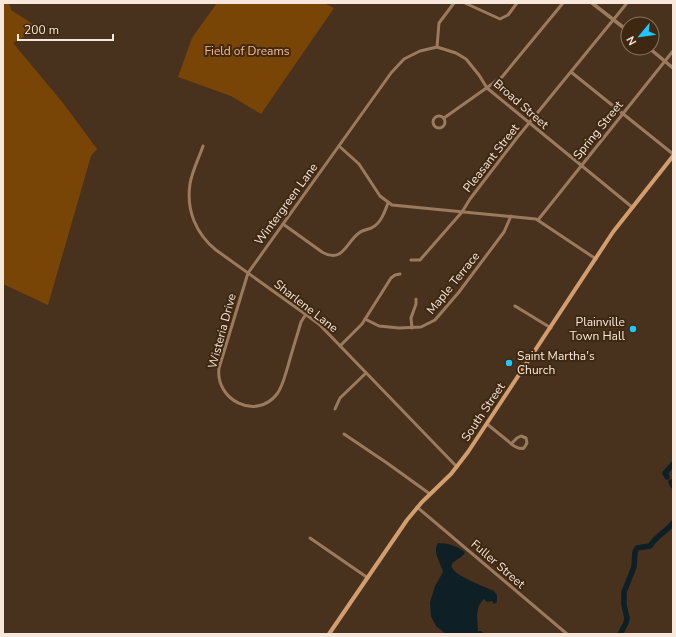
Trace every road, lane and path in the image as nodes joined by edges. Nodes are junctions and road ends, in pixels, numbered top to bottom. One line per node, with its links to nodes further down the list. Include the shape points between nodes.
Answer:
1 (454, 3): 9 (street, via 440,24)
2 (465, 3): 3 (street, via 500,19 508,15)
3 (517, 3)
4 (563, 3): 15 (street, via 502,77)
5 (592, 3): 7 (street)
6 (626, 3): 7 (street, Pleasant Street)
7 (613, 20): 8 (street); 14 (street, Pleasant Street)
8 (620, 26)
9 (437, 47): 15 (street, Broad Street, via 466,59); 20 (street, via 420,51 404,59 391,73)
10 (673, 51): 12 (street, Spring Street)
11 (659, 56): 12 (street)
12 (665, 61): 13 (street); 16 (street, Spring Street)
13 (673, 68)
14 (571, 72): 16 (street); 18 (street, Pleasant Street)
15 (487, 88): 17 (street); 18 (street, Broad Street)
16 (623, 114): 21 (street); 22 (street, Spring Street)
17 (444, 118): 17 (street, via 435,117 433,125 442,127 445,124)
18 (529, 124): 22 (street, Broad Street); 25 (street, Pleasant Street)
19 (203, 146): 31 (street, Sharlene Lane, via 190,184 189,201 192,216 199,232 208,243)
20 (339, 146): 23 (street, via 359,164 377,193); 28 (street, Wintergreen Lane)
21 (673, 155): 24 (main road, South Street)
22 (581, 166): 24 (street, Broad Street); 27 (street, Spring Street)
23 (388, 203): 25 (street); 28 (street, via 377,224 359,233 336,255 322,252)
24 (632, 207): 29 (main road, South Street)
25 (462, 212): 26 (street); 30 (street, Pleasant Street, via 420,260)
26 (511, 216): 27 (street); 37 (street, Maple Terrace, via 504,232 440,315 428,324)
27 (538, 220): 29 (street)
28 (283, 224): 31 (street, Wintergreen Lane)
29 (596, 259): 38 (main road, South Street)
30 (411, 260)
31 (248, 273): 35 (street, Sharlene Lane); 35 (street, Wisteria Drive, via 220,368 220,383 232,400 242,405 254,406 274,397 282,384 301,322)
32 (400, 274): 36 (street, via 391,278)
33 (416, 299): 37 (street, via 411,316)
34 (515, 306): 38 (street)
35 (306, 314): 39 (street, Sharlene Lane)
36 (365, 319): 37 (street, Maple Terrace, via 383,327); 39 (street)
37 (412, 328)
38 (551, 328): 42 (main road, South Street)
39 (340, 346): 40 (street, Sharlene Lane)
40 (366, 372): 41 (street, via 340,398); 45 (street, Sharlene Lane)
41 (335, 409)
42 (488, 424): 44 (street); 45 (main road, South Street)
43 (344, 434): 46 (street)
44 (511, 444): 44 (street, via 520,449 528,443 522,436)
45 (457, 467): 46 (main road, South Street)
46 (430, 494): 47 (main road, South Street)
47 (417, 507): 49 (main road, South Street); 51 (street, Fuller Street)
48 (310, 538): 49 (street)
49 (368, 578): 50 (main road, South Street)
50 (329, 634)
51 (567, 634)

